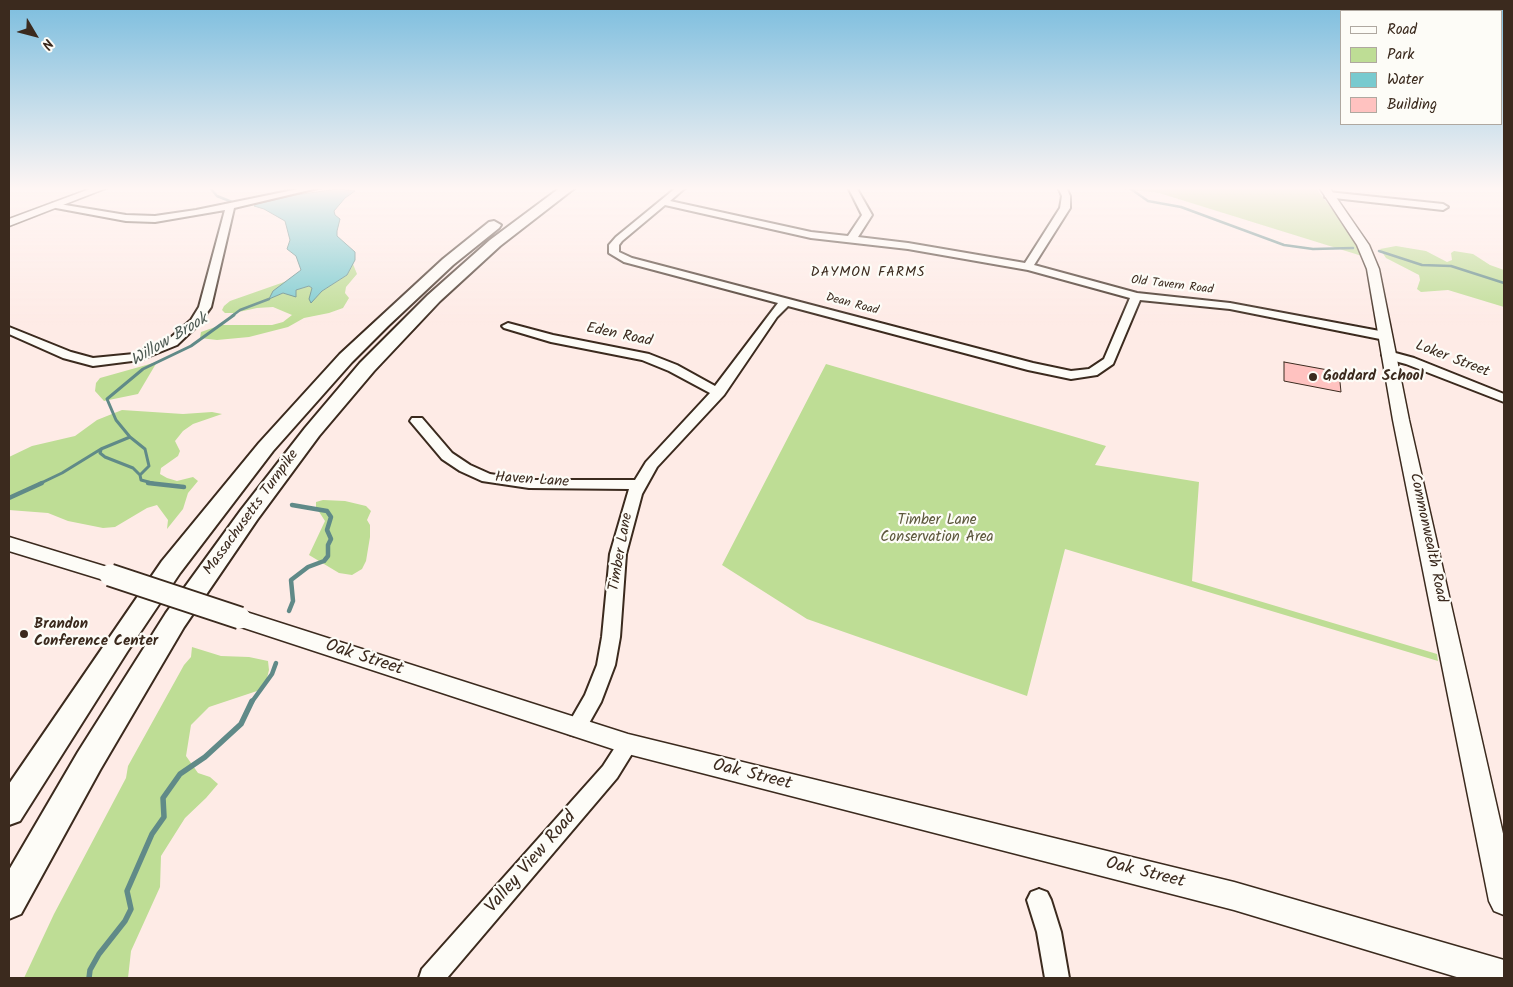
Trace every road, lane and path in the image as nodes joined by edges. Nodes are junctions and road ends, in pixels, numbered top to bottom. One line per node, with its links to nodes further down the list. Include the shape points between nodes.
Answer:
1 (223, 233): 14 (street, via 205,307 189,329 173,342 136,357 93,362 67,356)
2 (483, 233): 25 (highway, Massachusetts Turnpike, via 416,290 346,358 239,480 117,645)
3 (507, 233): 28 (highway, Massachusetts Turnpike, via 434,298 367,367 249,515 175,620 89,761)
4 (626, 233): 12 (street, Dean Road, via 616,242 613,251 617,256)
5 (800, 233): 9 (street, Old Tavern Road)
6 (855, 233): 9 (street)
7 (1049, 233): 10 (street)
8 (1355, 233): 15 (main road, Commonwealth Road, via 1371,261)
9 (851, 240): 10 (street, Old Tavern Road)
10 (1028, 267): 11 (street, Old Tavern Road)
11 (1136, 296): 12 (street, Dean Road, via 1109,361 1094,372 1071,375); 15 (street, Old Tavern Road, via 1218,304)
12 (785, 302): 16 (street, Timber Lane)
13 (508, 326): 16 (street, Eden Road, via 645,357)
14 (9, 330)
15 (1386, 346): 17 (street, Loker Street, via 1416,363); 27 (main road, Commonwealth Road)
16 (719, 392): 19 (street, Timber Lane, via 658,457)
17 (1504, 398)
18 (417, 421): 19 (street, Haven Lane, via 447,456 487,478 529,484)
19 (639, 484): 23 (street, Timber Lane, via 627,515 618,554 606,665 594,697)
20 (9, 544): 21 (main road, Oak Street)
21 (110, 575): 22 (main road, Oak Street, bridge)
22 (240, 618): 23 (main road, Oak Street)
23 (576, 728): 24 (main road, Oak Street)
24 (628, 744): 29 (main road, Oak Street, via 1234,896); 30 (street, Valley View Road, via 579,809)
25 (9, 810)
26 (1039, 900): 31 (street)
27 (1504, 900)
28 (9, 902)
29 (1504, 976)
30 (431, 978)
31 (1057, 978)

